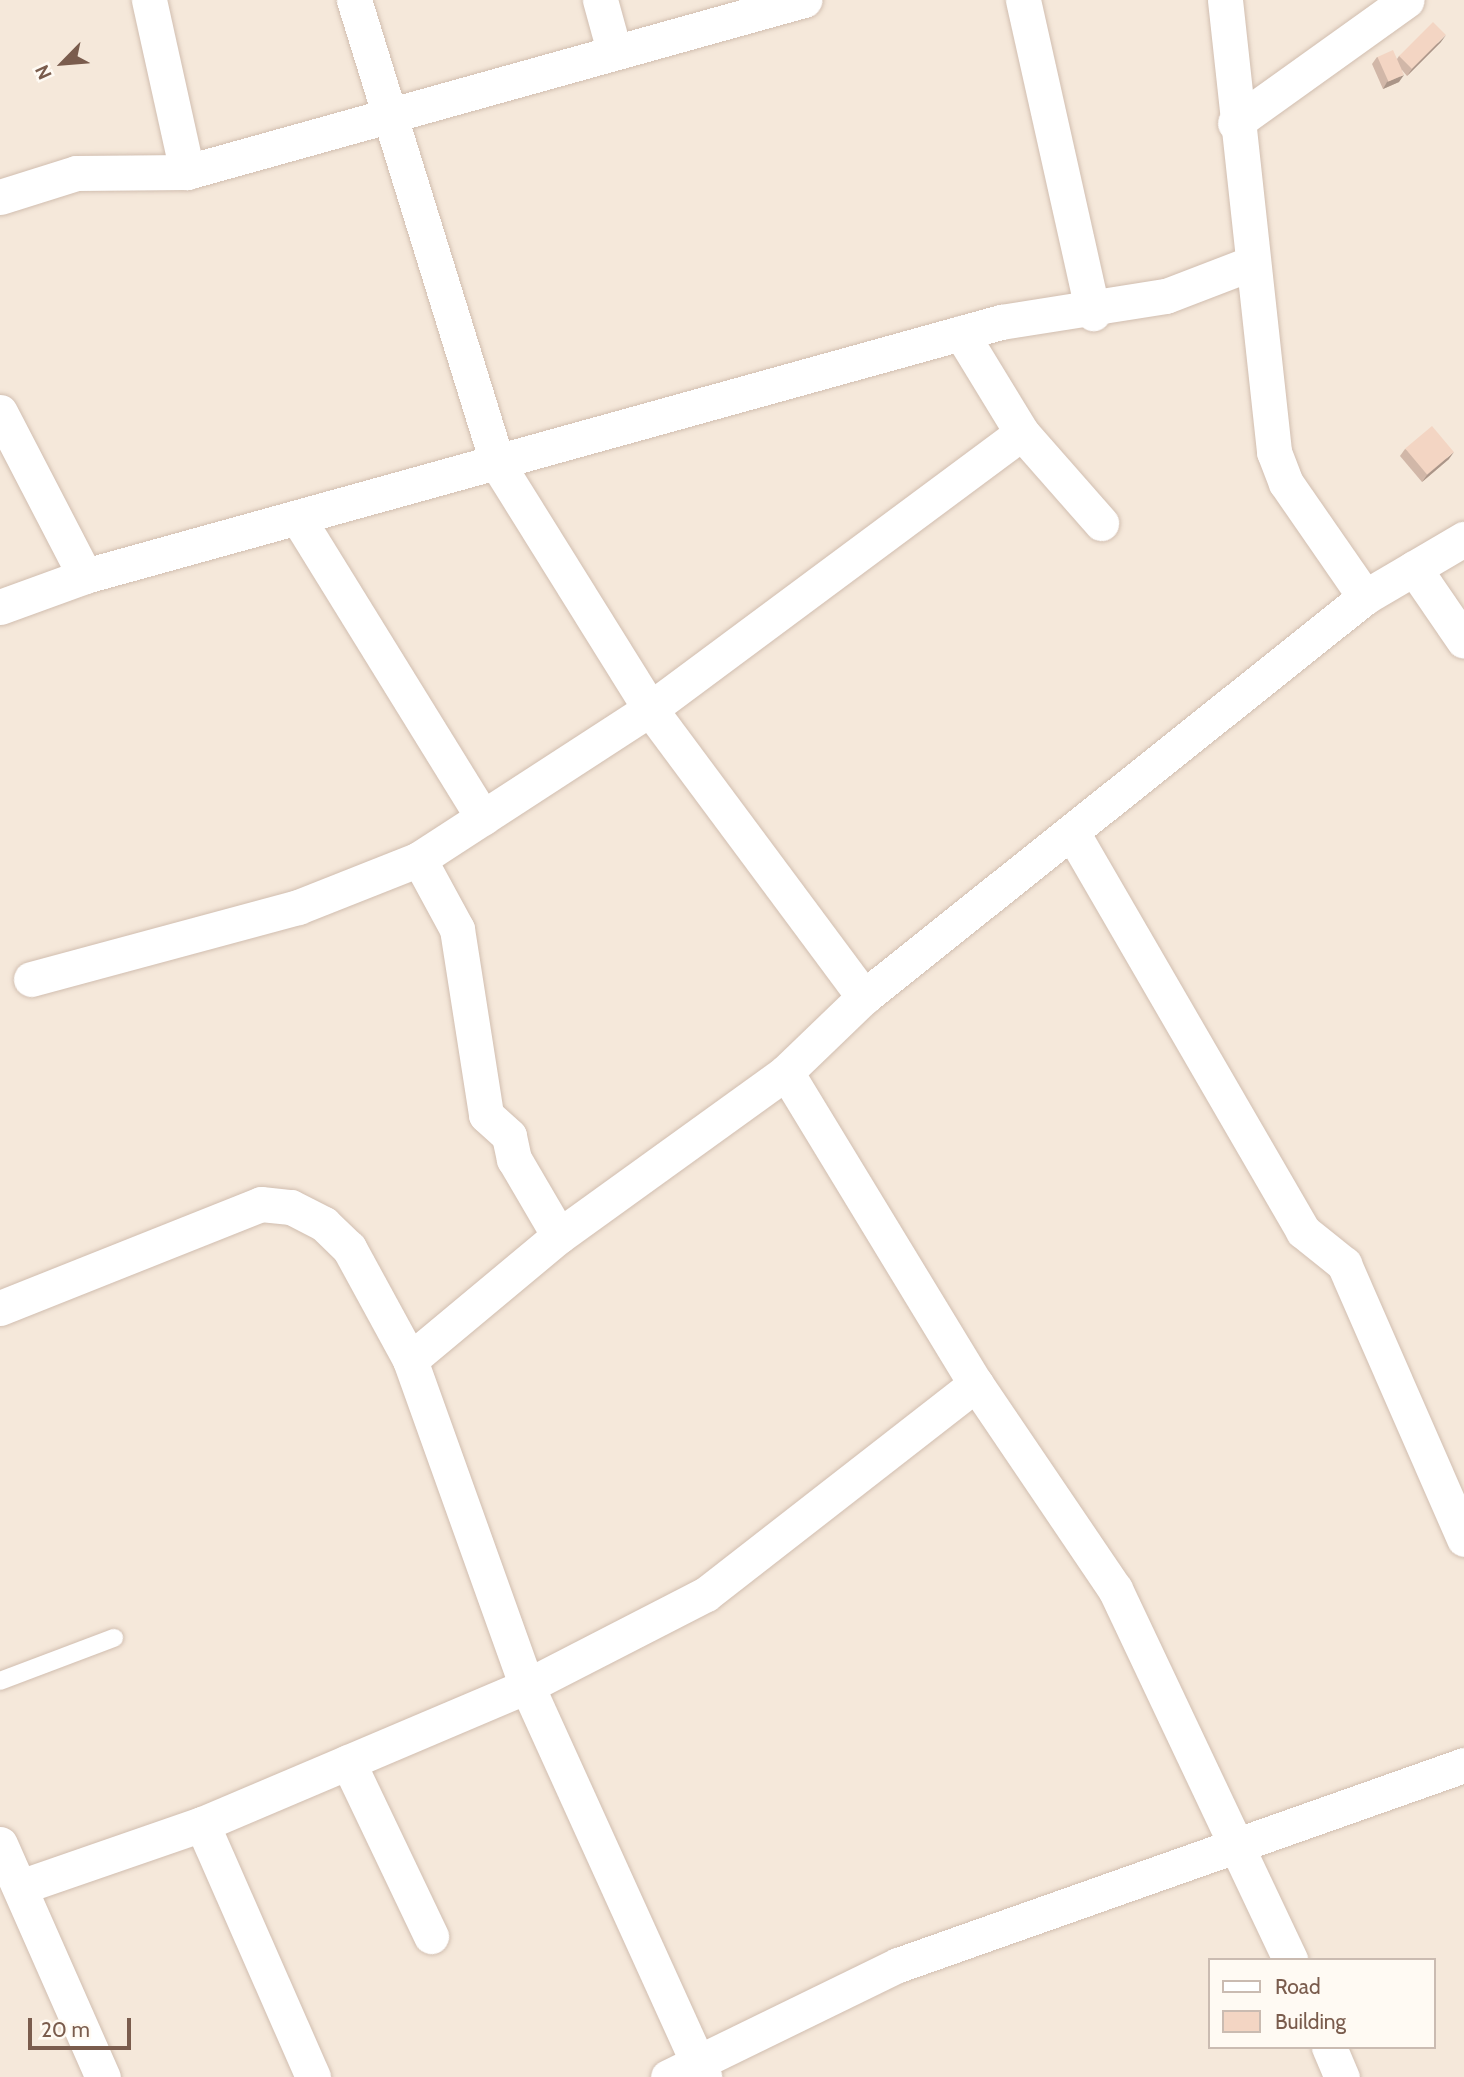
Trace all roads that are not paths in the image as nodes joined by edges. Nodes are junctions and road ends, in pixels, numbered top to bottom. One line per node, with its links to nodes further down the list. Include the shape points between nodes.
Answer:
1 (149, 0): 11 (street)
2 (354, 0): 9 (street)
3 (600, 0): 8 (street)
4 (804, 0): 8 (street)
5 (1023, 0): 14 (street)
6 (1225, 0): 10 (street)
7 (1407, 0): 10 (street)
8 (614, 51): 9 (street)
9 (387, 121): 11 (street); 18 (street)
10 (1236, 123): 13 (street)
11 (187, 172): 12 (street, via 76,173)
12 (0, 197)
13 (1252, 263): 14 (street, via 1166,296); 24 (street, via 1274,452 1286,483)
14 (1093, 313): 15 (street)
15 (961, 333): 17 (street); 18 (street)
16 (0, 412): 23 (street)
17 (1022, 433): 20 (street); 27 (street)
18 (497, 463): 19 (street); 27 (street)
19 (299, 520): 23 (street); 28 (street)
20 (1101, 523)
21 (1464, 539): 22 (street)
22 (1414, 568): 24 (street); 26 (street)
23 (85, 576): 25 (street)
24 (1365, 597): 29 (street)
25 (0, 607)
26 (1464, 641)
27 (650, 709): 28 (street); 32 (street)
28 (482, 818): 30 (street)
29 (1073, 834): 32 (street); 38 (street, via 1303,1231 1344,1265)
30 (419, 859): 31 (street, via 298,907); 34 (street, via 457,929 486,1115 509,1136 514,1159)
31 (32, 979)
32 (864, 997): 33 (street)
33 (786, 1072): 34 (street); 37 (street)
34 (559, 1236): 36 (street)
35 (0, 1308): 36 (street, via 261,1204 291,1207 324,1224 349,1248)
36 (410, 1360): 41 (street)
37 (976, 1384): 41 (street, via 730,1579); 46 (street, via 1115,1589)
38 (1464, 1539)
39 (114, 1638): 40 (lane)
40 (0, 1681)
41 (527, 1686): 42 (street); 51 (street)
42 (348, 1762): 44 (street); 48 (street)
43 (1464, 1765): 46 (street)
44 (202, 1824): 47 (street); 53 (street)
45 (0, 1844): 47 (street)
46 (1238, 1844): 49 (street); 51 (street, via 898,1965)
47 (20, 1888): 52 (street)
48 (430, 1936)
49 (1289, 1958)
50 (1330, 2049): 54 (street)
51 (690, 2072)
52 (103, 2077)
53 (313, 2077)
54 (1342, 2077)

